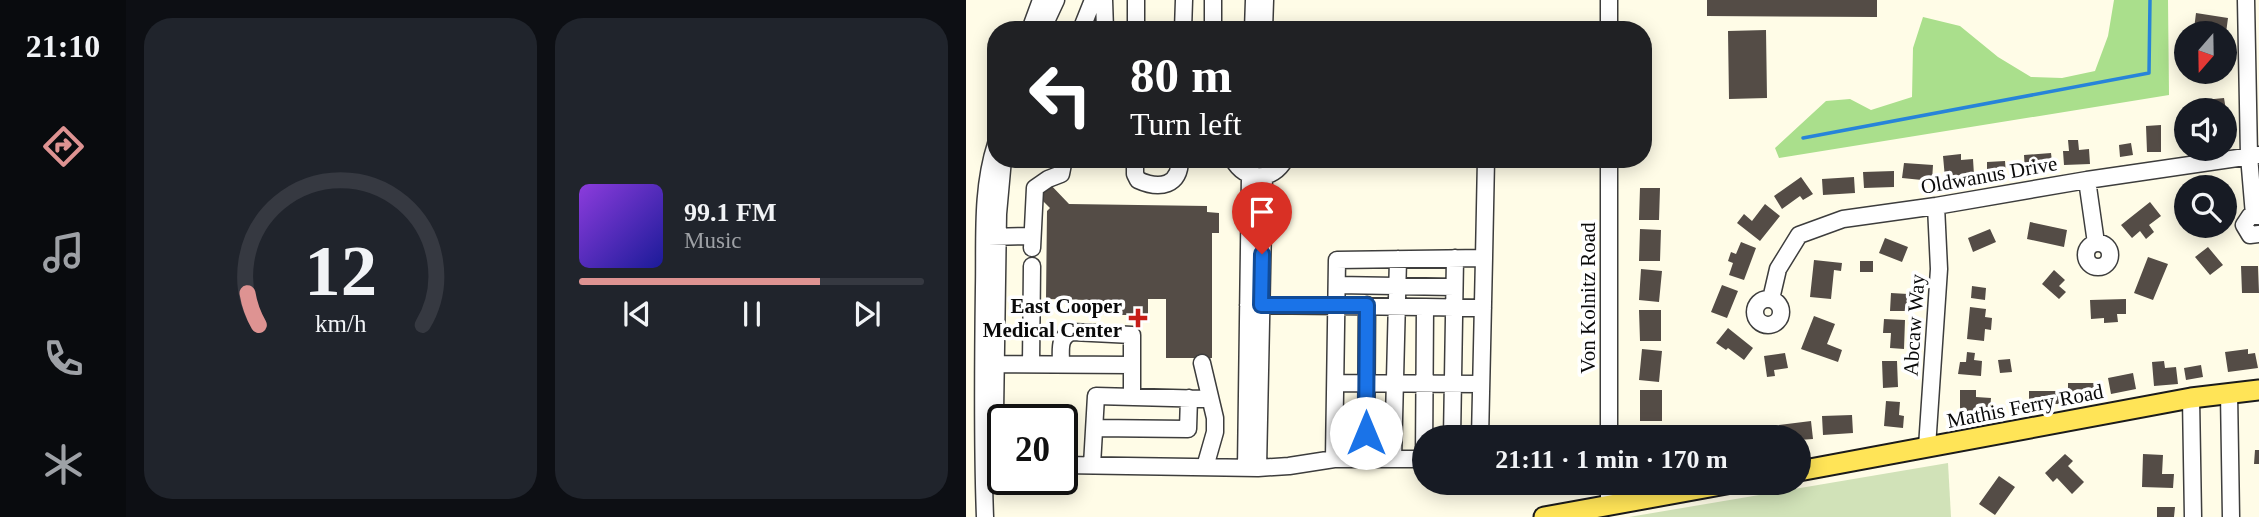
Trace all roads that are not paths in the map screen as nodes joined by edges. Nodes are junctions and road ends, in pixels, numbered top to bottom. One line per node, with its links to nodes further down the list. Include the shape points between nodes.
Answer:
1 (1041, 0): 12 (street)
2 (1056, 0): 13 (street)
3 (1093, 0): 14 (street)
4 (1104, 0): 15 (street)
5 (1136, 0): 16 (street)
6 (1184, 0): 17 (street)
7 (1213, 0): 18 (street)
8 (1254, 0): 19 (street)
9 (1265, 0): 20 (street)
10 (1609, 0): 21 (street)
11 (2246, 0): 22 (street)
12 (1033, 21)
13 (1046, 21)
14 (1085, 21)
15 (1105, 21)
16 (1136, 21)
17 (1183, 21)
18 (1213, 21)
19 (1253, 21)
20 (1264, 21)
21 (1609, 21)
22 (2254, 156): 33 (street, Oldwanus Drive); 35 (street)
23 (990, 168): 37 (street)
24 (1002, 168): 37 (street)
25 (1062, 168): 37 (street, via 1061,174 1035,188 1032,242)
26 (1135, 168): 27 (street, via 1138,180 1158,184 1176,179)
27 (1180, 168)
28 (1239, 168): 32 (street)
29 (1279, 168): 32 (street)
30 (1486, 168): 40 (street)
31 (1609, 168): 75 (street, Von Kolnitz Road)
32 (1257, 176): 48 (street)
33 (2087, 180): 34 (street, Oldwanus Drive); 38 (street)
34 (1936, 206): 46 (street, Oldwanus Drive, via 1843,219 1799,235 1777,269); 77 (street, Abcaw Way, via 1939,269)
35 (2256, 216): 36 (street, via 2246,218 2245,229)
36 (2259, 234)
37 (992, 237): 56 (street)
38 (2096, 243)
39 (1455, 258): 40 (street); 41 (street); 45 (street)
40 (1484, 258): 53 (street)
41 (1398, 259): 43 (street, via 1338,260); 44 (street)
42 (1032, 266): 57 (street)
43 (1337, 285): 44 (street); 47 (street)
44 (1396, 286): 45 (street); 50 (street)
45 (1454, 287): 52 (street)
46 (1771, 299)
47 (1336, 304): 48 (street); 49 (street); 60 (street)
48 (1255, 305): 85 (street)
49 (1367, 305): 50 (street); 61 (street)
50 (1395, 306): 51 (street); 62 (street)
51 (1425, 307): 52 (street); 59 (street)
52 (1453, 307): 53 (street); 63 (street)
53 (1483, 308): 64 (street)
54 (1061, 363): 57 (street); 58 (street); 58 (street, via 1061,342 1072,332 1132,335)
55 (1202, 363): 70 (street)
56 (990, 364): 57 (street); 71 (street)
57 (1031, 364)
58 (1132, 365): 67 (street)
59 (1425, 382): 62 (street); 63 (street); 72 (street)
60 (1336, 383): 61 (street); 78 (street)
61 (1366, 383): 62 (street); 79 (street)
62 (1394, 383): 80 (street)
63 (1452, 383): 64 (street); 73 (street)
64 (1481, 384): 74 (street)
65 (2259, 390): 66 (main road, Mathis Ferry Road)
66 (2229, 393): 69 (main road, Mathis Ferry Road); 96 (street)
67 (1132, 397): 68 (street); 76 (street, via 1096,396)
68 (1189, 398): 70 (street); 76 (street, via 1188,429)
69 (2192, 398): 77 (main road, Mathis Ferry Road); 95 (street)
70 (1210, 399): 84 (street, via 1215,432)
71 (991, 404)
72 (1424, 425)
73 (1452, 425)
74 (1480, 425)
75 (1609, 425)
76 (1094, 428): 83 (street)
77 (1927, 447): 86 (main road, Mathis Ferry Road)
78 (1334, 459): 79 (street); 85 (street)
79 (1366, 459): 80 (street)
80 (1394, 459): 81 (street)
81 (1412, 459)
82 (1078, 465): 83 (street)
83 (1092, 465): 84 (street)
84 (1205, 467): 85 (street)
85 (1252, 468)
86 (1811, 469)
87 (988, 495): 92 (street)
88 (994, 495): 93 (street)
89 (1609, 495): 91 (street)
90 (1665, 495): 91 (main road)
91 (1609, 505): 94 (main road)
92 (985, 517)
93 (995, 517)
94 (1544, 517)
95 (2193, 517)
96 (2231, 517)

